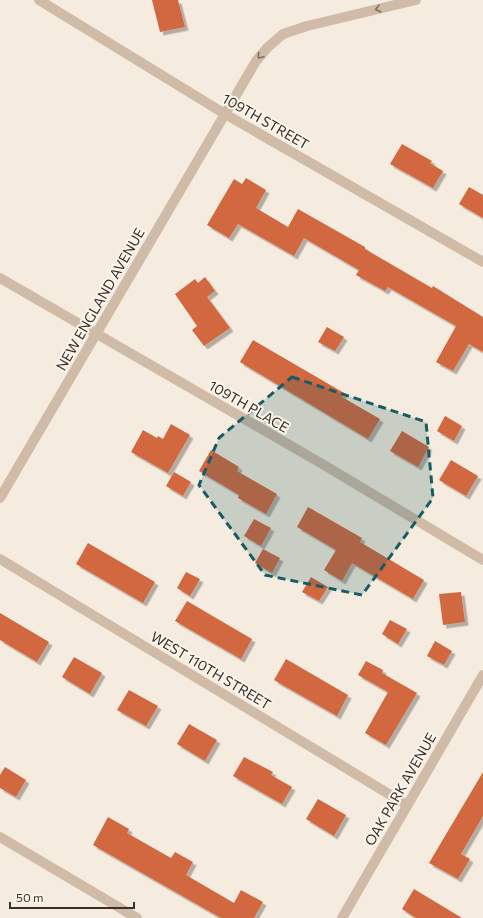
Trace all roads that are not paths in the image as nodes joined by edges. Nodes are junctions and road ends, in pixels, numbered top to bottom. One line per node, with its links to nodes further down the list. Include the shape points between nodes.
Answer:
1 (39, 0): 3 (street, 109TH STREET)
2 (416, 0): 3 (street, NEW ENGLAND AVENUE, one-way to 3, via 283,34 256,61)
3 (225, 114): 4 (street, 109TH STREET); 6 (street, NEW ENGLAND AVENUE)
4 (483, 262)
5 (0, 278): 6 (street, 109TH PLACE)
6 (96, 334): 7 (street, NEW ENGLAND AVENUE); 9 (street, 109TH PLACE)
7 (0, 498)
8 (0, 559): 11 (street, WEST 110TH STREET)
9 (483, 560)
10 (483, 675): 11 (street, OAK PARK AVENUE)
11 (408, 805): 13 (street, OAK PARK AVENUE)
12 (0, 838): 14 (street)
13 (345, 917)
14 (137, 918)

